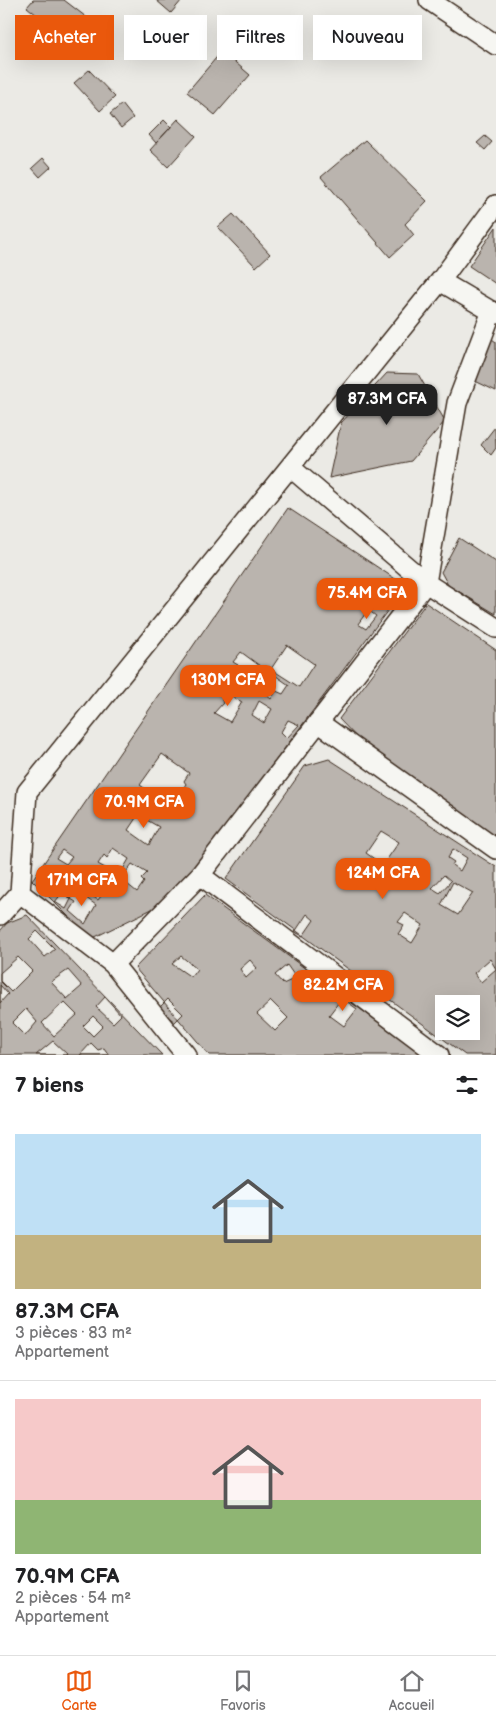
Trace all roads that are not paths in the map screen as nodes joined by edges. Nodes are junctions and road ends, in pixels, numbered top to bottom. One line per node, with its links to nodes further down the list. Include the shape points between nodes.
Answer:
1 (429, 0): 2 (street)
2 (496, 45)
3 (496, 205): 4 (street)
4 (440, 281): 5 (street); 6 (street)
5 (494, 313): 7 (street, via 458,402)
6 (290, 467): 7 (street); 12 (street, via 27,792)
7 (426, 583): 8 (street); 9 (street)
8 (496, 628)
9 (318, 722): 10 (street); 11 (street)
10 (496, 849)
11 (200, 875): 14 (street); 16 (street)
12 (20, 893): 13 (street); 14 (street)
13 (0, 915)
14 (113, 964): 15 (street)
15 (186, 1055)
16 (439, 1055)

